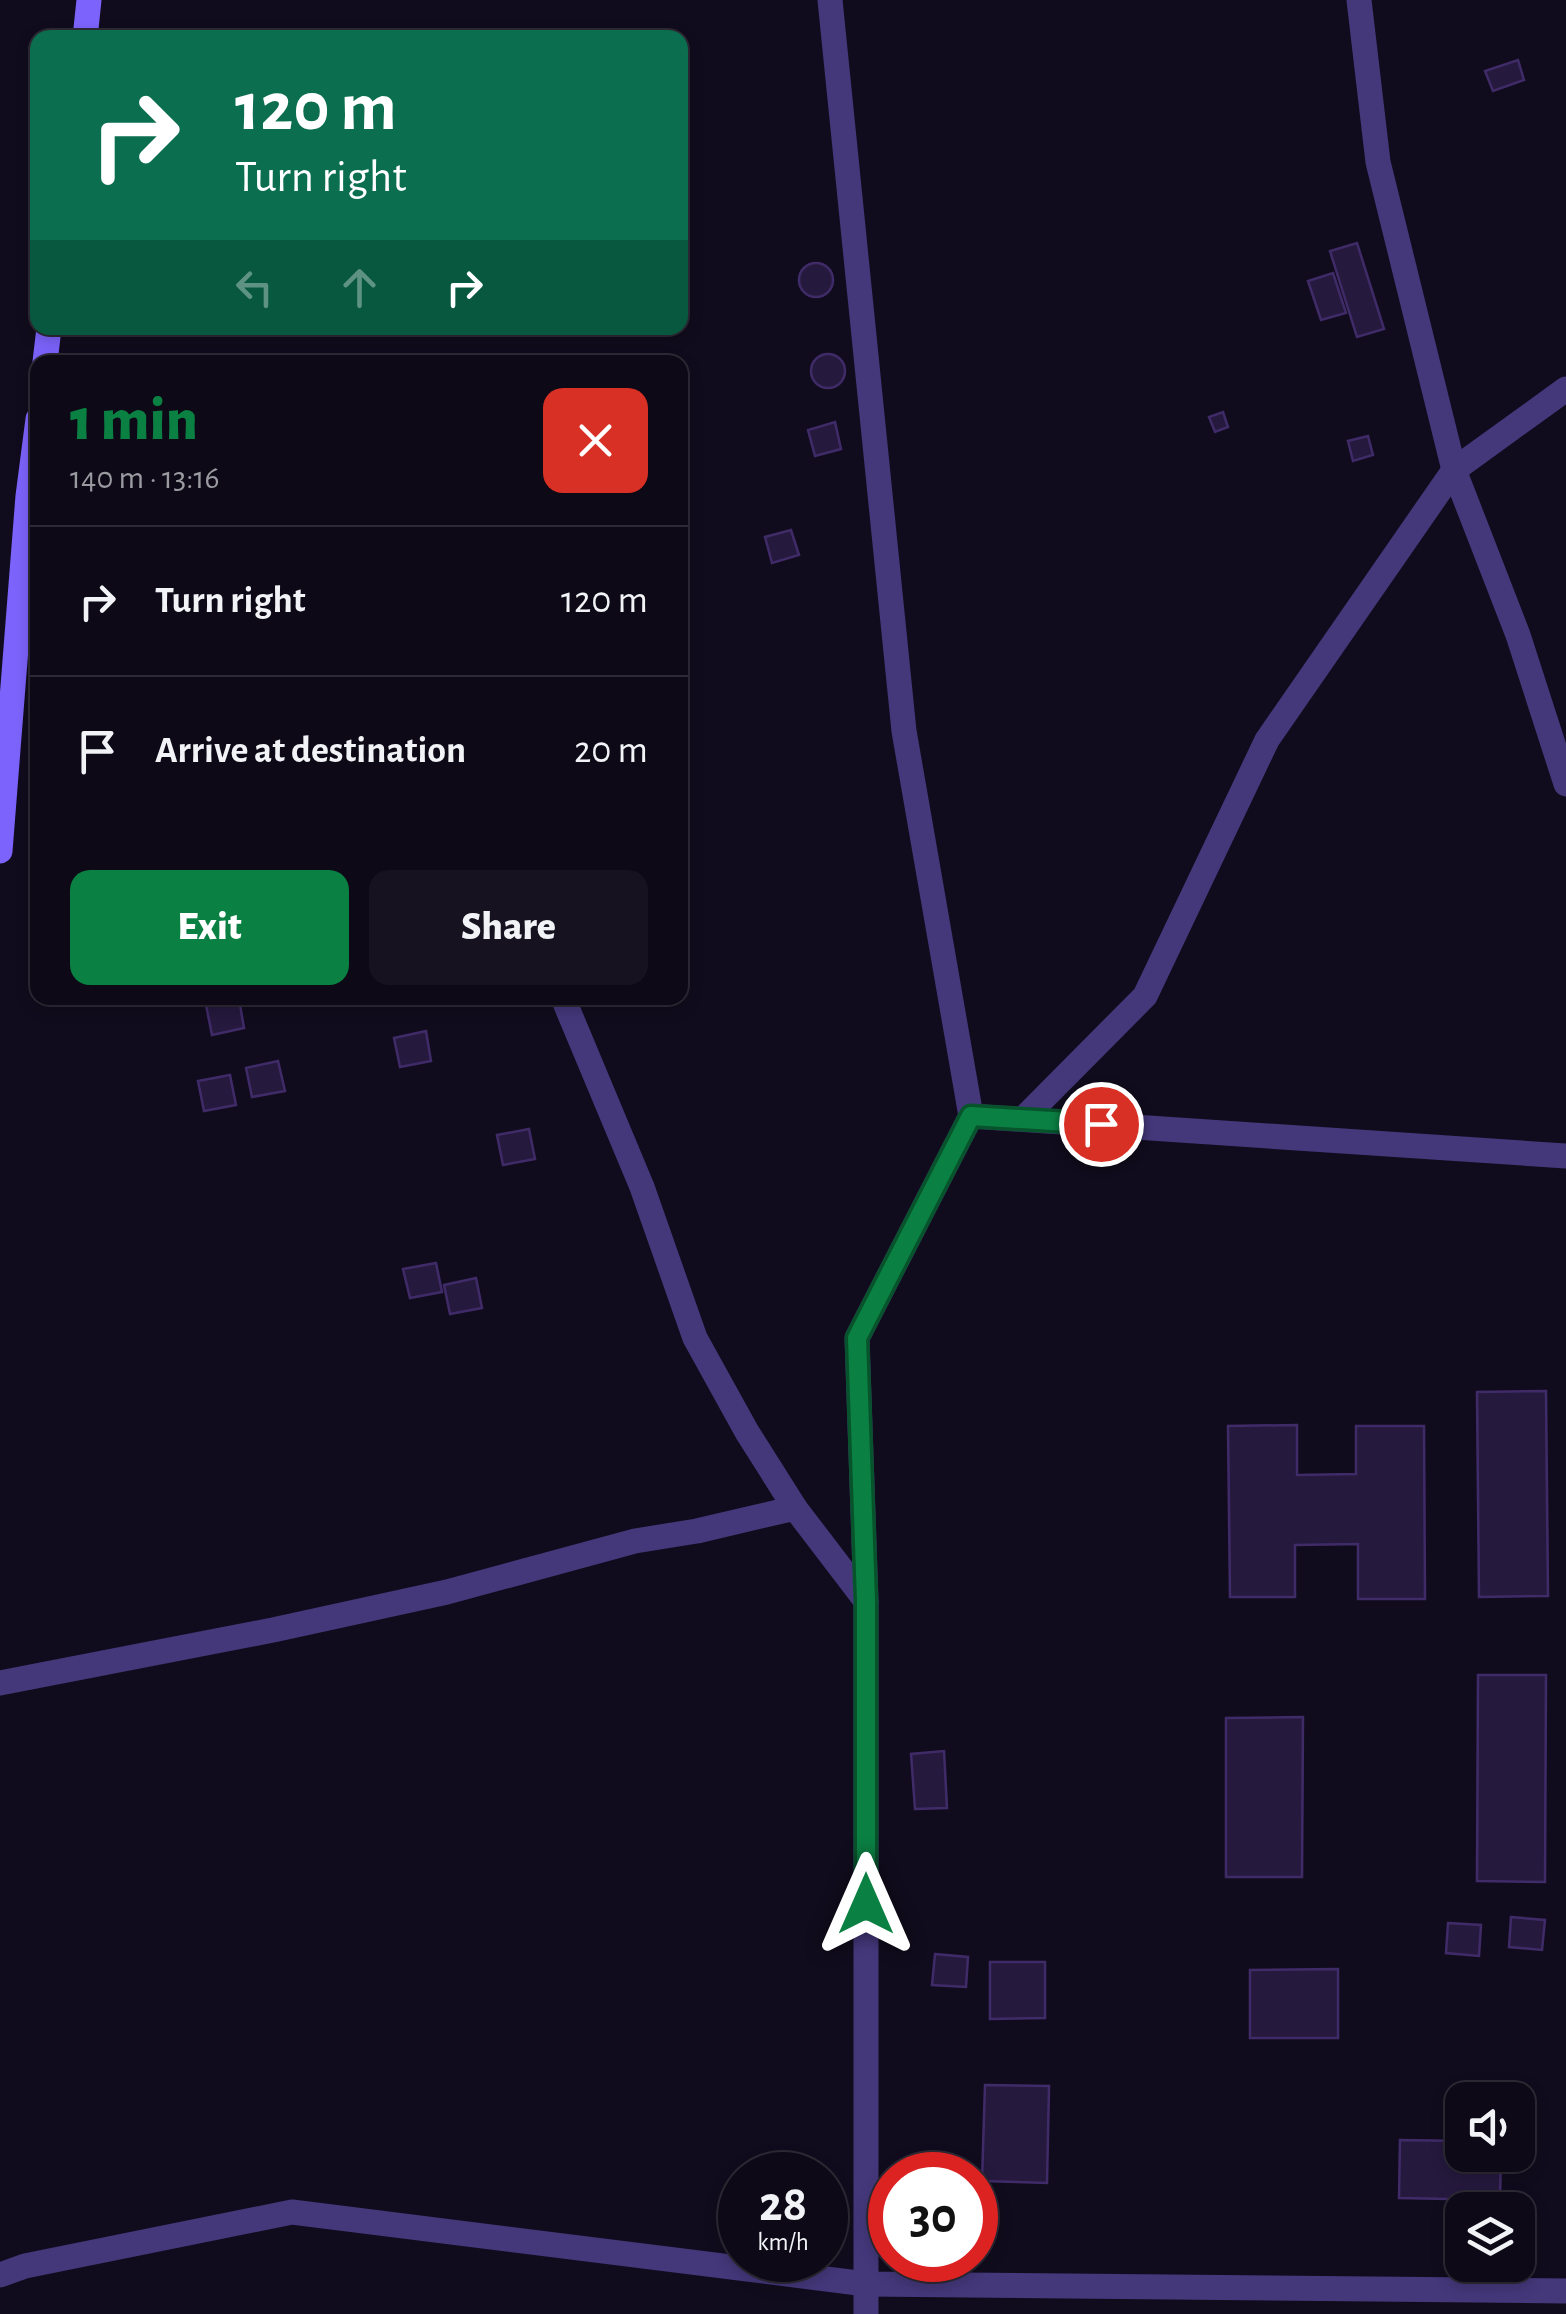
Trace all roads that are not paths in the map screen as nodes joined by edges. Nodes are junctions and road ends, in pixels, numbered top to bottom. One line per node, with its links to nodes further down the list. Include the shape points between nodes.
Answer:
1 (90, 0): 4 (main road)
2 (830, 0): 11 (street, via 904,731)
3 (1359, 0): 6 (street, via 1378,162)
4 (86, 30)
5 (1566, 389): 6 (street)
6 (1454, 470): 8 (street); 12 (street, via 1267,740 1146,996)
7 (30, 530): 9 (main road)
8 (1566, 784)
9 (0, 852)
10 (566, 1005): 14 (street, via 642,1186 695,1338)
11 (971, 1116): 12 (street); 15 (street, via 857,1338)
12 (1023, 1119): 13 (street)
13 (1566, 1156)
14 (795, 1508): 15 (street); 16 (street, via 636,1541 447,1592)
15 (866, 1601): 18 (street)
16 (0, 1683)
17 (0, 2275): 18 (street, via 292,2212)
18 (866, 2284): 19 (street); 20 (street)
19 (1566, 2291)
20 (866, 2314)

